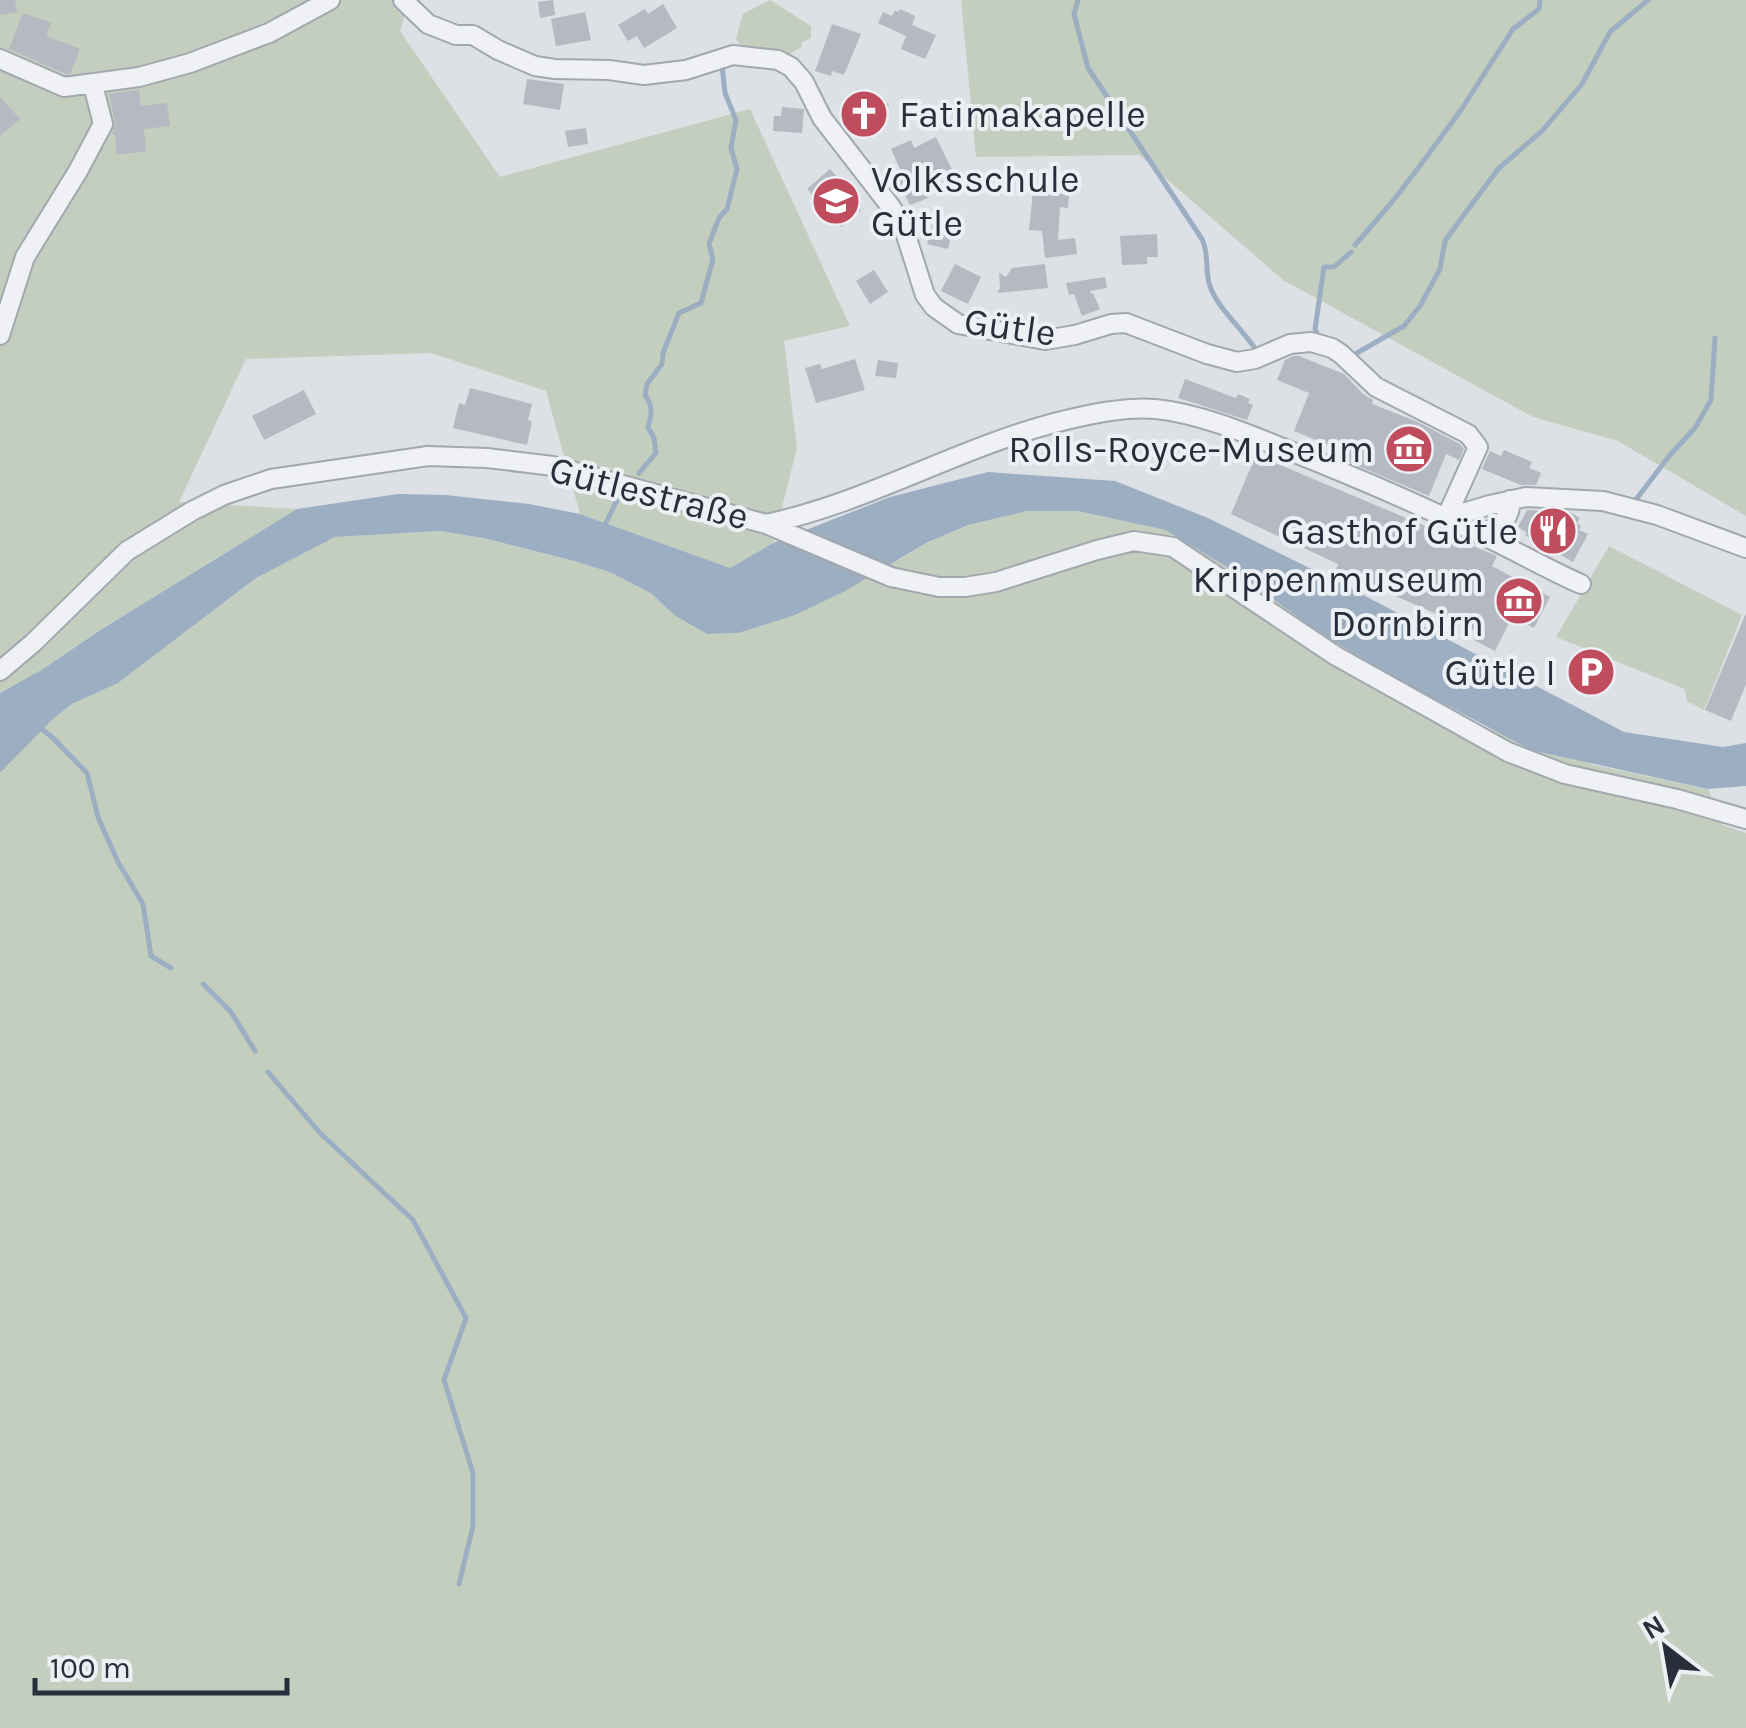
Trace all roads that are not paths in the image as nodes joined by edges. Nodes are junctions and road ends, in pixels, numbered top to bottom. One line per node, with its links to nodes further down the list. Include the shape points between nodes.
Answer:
1 (330, 0): 4 (street, via 270,34 190,63)
2 (403, 0): 7 (street, Gütle, via 428,24 473,35 535,66 644,74 733,56 778,60 804,82 822,118 891,207 925,295 958,324 1045,340 1126,323 1237,362 1300,341 1332,348 1376,386 1468,434 1478,446)
3 (0, 59): 4 (street, via 64,88)
4 (93, 84): 5 (street, via 103,124 26,257)
5 (0, 336)
6 (1510, 500): 7 (street); 9 (street, via 1502,524); 10 (street, via 1604,501)
7 (1446, 518): 8 (street, Gütlestraße, via 1251,435 1142,408 1024,432 838,504); 9 (street)
8 (766, 524): 12 (street, Gütlestraße, via 552,466 488,458 428,456 271,478 192,510 127,552); 13 (street, via 891,577 939,587 1009,578 1134,541 1173,546 1336,656 1508,752 1565,774)
9 (1481, 534): 11 (street)
10 (1746, 548)
11 (1581, 584)
12 (0, 671)
13 (1746, 819)

